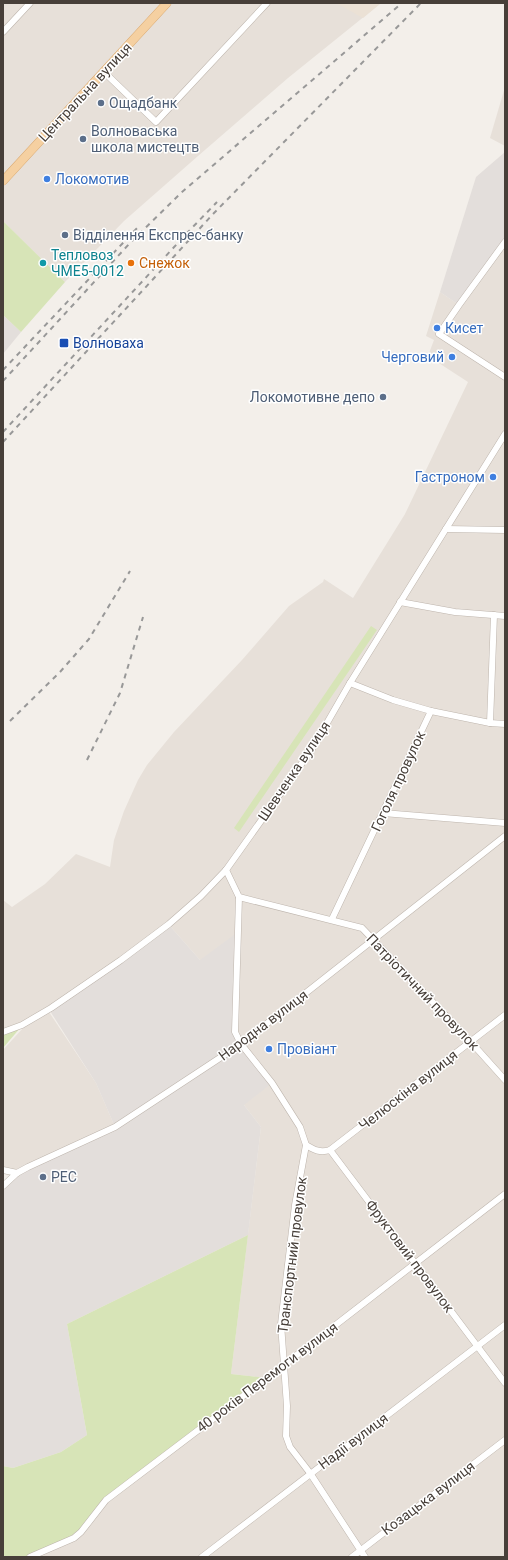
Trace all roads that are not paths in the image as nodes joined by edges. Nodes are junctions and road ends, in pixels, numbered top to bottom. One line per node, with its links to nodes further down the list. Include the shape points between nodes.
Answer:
1 (30, 3): 4 (street)
2 (167, 3): 5 (main road, Центральна вулиця)
3 (267, 3): 5 (street, via 156,122)
4 (3, 32)
5 (104, 72): 6 (main road, Центральна вулиця)
6 (3, 181)
7 (505, 242): 8 (street, via 439,334)
8 (505, 377)
9 (505, 434): 10 (street, Шевченка вулиця)
10 (446, 530): 11 (street); 12 (street, Шевченка вулиця)
11 (505, 530)
12 (400, 602): 13 (street, via 455,612); 15 (street, Шевченка вулиця)
13 (494, 615): 14 (street); 17 (street)
14 (505, 616)
15 (350, 683): 16 (street, via 393,700); 22 (street, Шевченка вулиця, via 312,749)
16 (431, 711): 17 (street); 19 (street, Гоголя провулок)
17 (490, 723): 18 (street)
18 (505, 724)
19 (382, 813): 20 (street); 24 (street, Гоголя провулок)
20 (505, 823)
21 (505, 836): 25 (street, Народна вулиця)
22 (226, 870): 23 (street); 27 (street, Шевченка вулиця, via 169,924 121,960 51,1008 22,1025)
23 (239, 896): 24 (street, Патріотичний провулок); 29 (street, via 235,1032)
24 (332, 919): 25 (street, Патріотичний провулок, via 362,928)
25 (374, 940): 28 (street, Патріотичний провулок); 29 (street, Народна вулиця)
26 (505, 1015): 28 (street, Челюскіна вулиця)
27 (3, 1032)
28 (470, 1041): 30 (street, Патріотичний провулок); 32 (street, Челюскіна вулиця)
29 (241, 1044): 31 (street, via 272,1083 300,1127); 34 (street, Народна вулиця, via 115,1127)
30 (505, 1080)
31 (306, 1145): 32 (street, via 323,1152); 40 (street, Транспортний провулок, via 295,1206 281,1324)
32 (330, 1150): 37 (street, Фруктовий провулок)
33 (3, 1170): 34 (street)
34 (17, 1173): 35 (street, Народна вулиця)
35 (3, 1186)
36 (505, 1194): 37 (street, 40 років Перемоги вулиця)
37 (416, 1263): 39 (street, Фруктовий провулок); 40 (street, 40 років Перемоги вулиця)
38 (505, 1325): 39 (street, Надії вулиця)
39 (477, 1347): 41 (street, Фруктовий провулок); 43 (street, Надії вулиця)
40 (283, 1366): 43 (street, Транспортний провулок, via 286,1436 290,1447); 45 (street, 40 років Перемоги вулиця, via 106,1500 74,1538)
41 (505, 1382)
42 (505, 1440): 44 (street, Козацька вулиця)
43 (310, 1474): 44 (street, Транспортний провулок); 46 (street, Надії вулиця)
44 (361, 1550): 47 (street, Козацька вулиця); 48 (street, Транспортний провулок)
45 (30, 1557)
46 (202, 1557)
47 (352, 1557)
48 (365, 1557)

